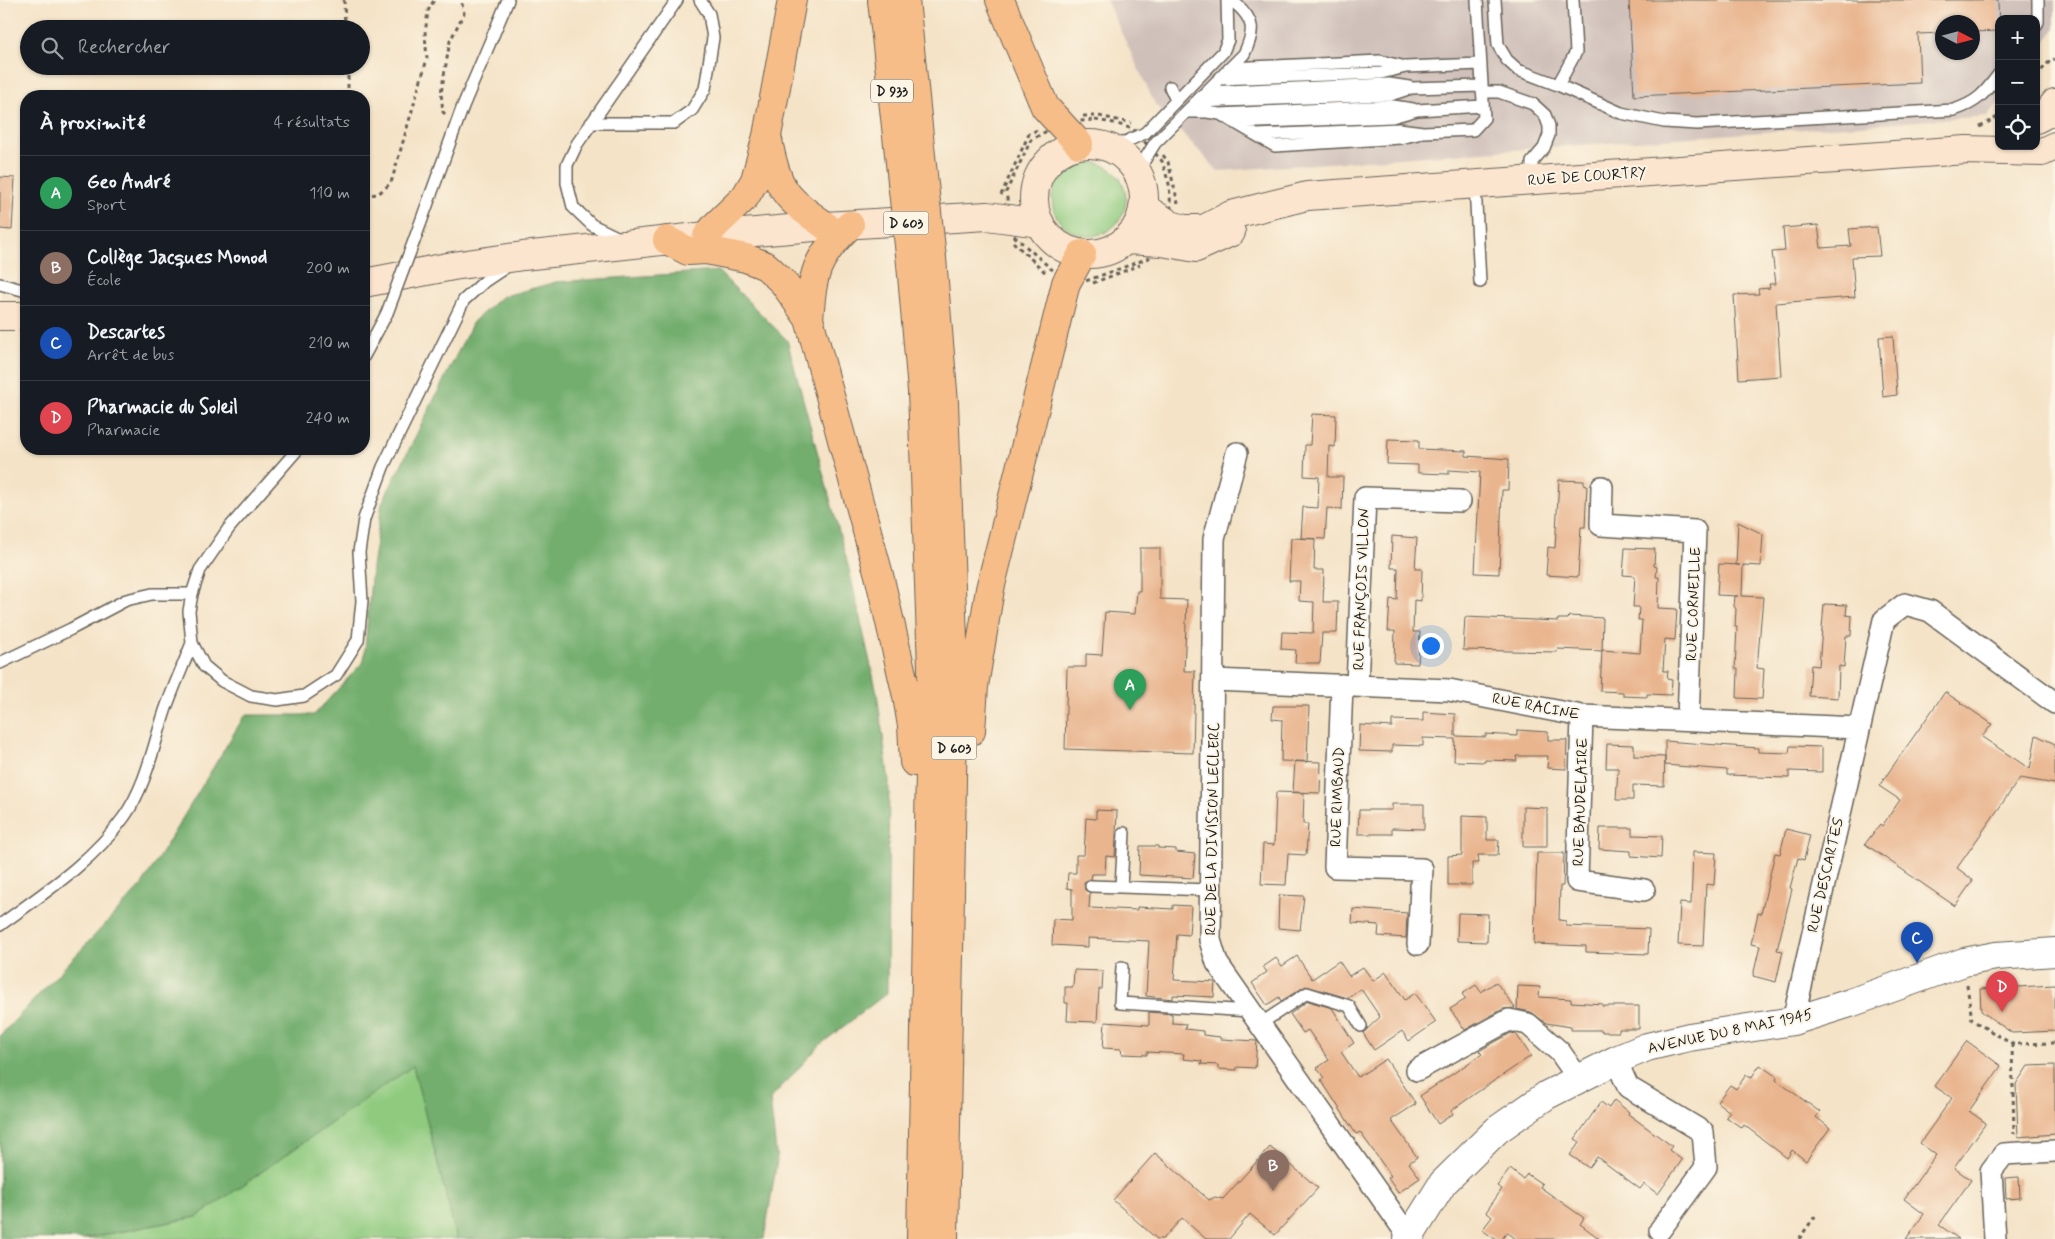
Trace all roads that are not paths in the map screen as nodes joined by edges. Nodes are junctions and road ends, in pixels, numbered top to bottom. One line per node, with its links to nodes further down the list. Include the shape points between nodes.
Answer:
1 (508, 0): 61 (lane, bridge, via 386,313)
2 (676, 0): 30 (lane)
3 (700, 0): 30 (lane, via 709,14 713,38 705,90 692,110 674,122)
4 (792, 0): 32 (highway)
5 (882, 0): 39 (highway, D 933)
6 (905, 0): 39 (highway, D 933)
7 (1000, 0): 34 (highway, via 1045,107)
8 (1477, 0): 14 (lane)
9 (1496, 0): 19 (lane, via 1498,44 1507,60 1518,70)
10 (1573, 0): 19 (lane, via 1576,52)
11 (2038, 0): 13 (lane)
12 (1227, 2): 16 (lane, via 1235,3 1246,12 1252,24 1252,39 1244,54); 24 (lane, via 1228,40 1223,52)
13 (2038, 15)
14 (1481, 64): 15 (lane); 22 (lane)
15 (1406, 67): 16 (lane, via 1380,61); 17 (lane, via 1381,73)
16 (1230, 68): 17 (lane)
17 (1219, 79): 23 (lane)
18 (1995, 79): 19 (lane, via 1982,96 1970,105 1954,110 1697,124 1621,114)
19 (1558, 85)
20 (1170, 87): 24 (lane)
21 (1412, 88): 22 (lane); 23 (lane, via 1389,84); 25 (lane, via 1390,95)
22 (1482, 89): 26 (lane); 40 (lane, via 1533,104 1546,115 1549,135 1544,148 1532,162)
23 (1206, 92): 25 (lane)
24 (1176, 100): 35 (lane, via 1140,137)
25 (1196, 102): 28 (lane)
26 (1483, 106): 27 (lane); 31 (lane, via 1484,118 1473,130 1423,132 1399,129 1256,135)
27 (1417, 110): 29 (lane, via 1392,106); 31 (lane, via 1392,117)
28 (1186, 112): 29 (lane); 38 (lane, via 1150,149)
29 (1220, 114): 31 (lane)
30 (591, 123): 51 (lane, via 568,165 567,183 573,207 592,225)
31 (1235, 123)
32 (767, 136): 47 (highway, via 772,162 787,196); 48 (highway, via 755,180 745,197)
33 (1995, 138): 36 (main road)
34 (1079, 144): 35 (main road); 42 (main road, via 1065,148 1044,166)
35 (1112, 148): 38 (main road)
36 (1966, 150): 37 (main road, RUE DE COURTRY); 40 (main road, RUE DE COURTRY)
37 (2051, 153)
38 (1137, 172): 43 (main road, via 1144,193)
39 (913, 178): 76 (highway, D 603, bridge, via 921,261 922,391)
40 (1532, 179): 41 (main road, RUE DE COURTRY)
41 (1475, 184): 44 (main road, RUE DE COURTRY, via 1306,196); 55 (lane)
42 (1034, 192): 45 (main road); 46 (main road, via 1035,215)
43 (1143, 207): 44 (main road, RUE DE COURTRY, via 1171,225 1204,229 1231,215); 50 (main road, via 1135,229)
44 (1261, 207): 50 (main road, via 1236,230 1196,248)
45 (987, 216): 46 (main road); 47 (main road)
46 (1040, 223): 52 (main road, via 1047,236 1058,245)
47 (838, 225): 48 (main road); 60 (highway, via 813,277)
48 (707, 236): 49 (main road)
49 (667, 240): 51 (main road); 60 (highway, via 688,251 706,250 746,258 766,266 783,282)
50 (1126, 240): 52 (main road, via 1098,253)
51 (631, 244): 53 (main road)
52 (1082, 254): 76 (highway, via 1066,283 990,589 974,686 968,833)
53 (523, 256): 54 (main road); 67 (lane, via 485,281 464,300 383,467 364,519 358,552 362,601 358,640 336,675 304,696 277,700 251,696 222,681 204,666)
54 (370, 282)
55 (1480, 282)
56 (0, 284): 57 (lane)
57 (20, 289)
58 (0, 316): 59 (main road)
59 (20, 316)
60 (809, 319): 76 (highway, via 879,575 907,696 912,726 914,833)
61 (370, 344)
62 (1237, 453): 69 (street, RUE DE LA DIVISION LECLERC, via 1214,539)
63 (293, 455): 66 (lane, via 229,528 200,570)
64 (1602, 487): 73 (street, RUE CORNEILLE, via 1601,525 1695,530)
65 (1460, 501): 70 (street, RUE FRANÇOIS VILLON, via 1364,498)
66 (192, 594): 67 (lane, via 189,612); 68 (lane, via 152,594 126,600)
67 (192, 643): 81 (lane, via 166,709 142,786 124,818 62,880)
68 (0, 663)
69 (1214, 680): 70 (street, RUE RACINE); 79 (street, RUE DE LA DIVISION LECLERC)
70 (1350, 685): 72 (street, RUE RACINE, via 1449,690); 82 (street, RUE RIMBAUD, via 1335,867 1422,869)
71 (2055, 703): 74 (street, RUE DESCARTES, via 1930,611 1905,604 1884,620)
72 (1582, 716): 73 (street, RUE RACINE); 80 (street, RUE BAUDELAIRE, via 1577,882)
73 (1688, 720): 74 (street, RUE RACINE)
74 (1858, 728): 86 (street, RUE DESCARTES)
75 (1124, 833): 78 (lane)
76 (940, 881): 94 (highway, D 603); 95 (highway, D 603)
77 (1091, 886): 78 (lane)
78 (1121, 887): 79 (lane)
79 (1210, 890): 85 (street, RUE DE LA DIVISION LECLERC, via 1210,940 1217,964)
80 (1644, 890)
81 (0, 925)
82 (1418, 944)
83 (2055, 952): 86 (street, AVENUE DU 8 MAI 1945, via 1964,962)
84 (1122, 967): 85 (lane, via 1120,1003)
85 (1255, 1018): 87 (lane, via 1307,993 1348,1006); 93 (street, RUE DE LA DIVISION LECLERC)
86 (1793, 1022): 88 (street, AVENUE DU 8 MAI 1945, via 1689,1037 1648,1047)
87 (1361, 1026)
88 (1616, 1060): 90 (street, AVENUE DU 8 MAI 1945); 92 (street, via 1628,1087 1703,1132 1706,1166)
89 (1417, 1070): 90 (street, via 1509,1020 1528,1024 1560,1052)
90 (1578, 1078): 93 (street, AVENUE DU 8 MAI 1945, via 1497,1130 1443,1183)
91 (2055, 1151): 96 (street, via 2010,1154 1991,1172)
92 (1660, 1230)
93 (1408, 1238)
94 (922, 1239)
95 (944, 1239)
96 (1995, 1239)

